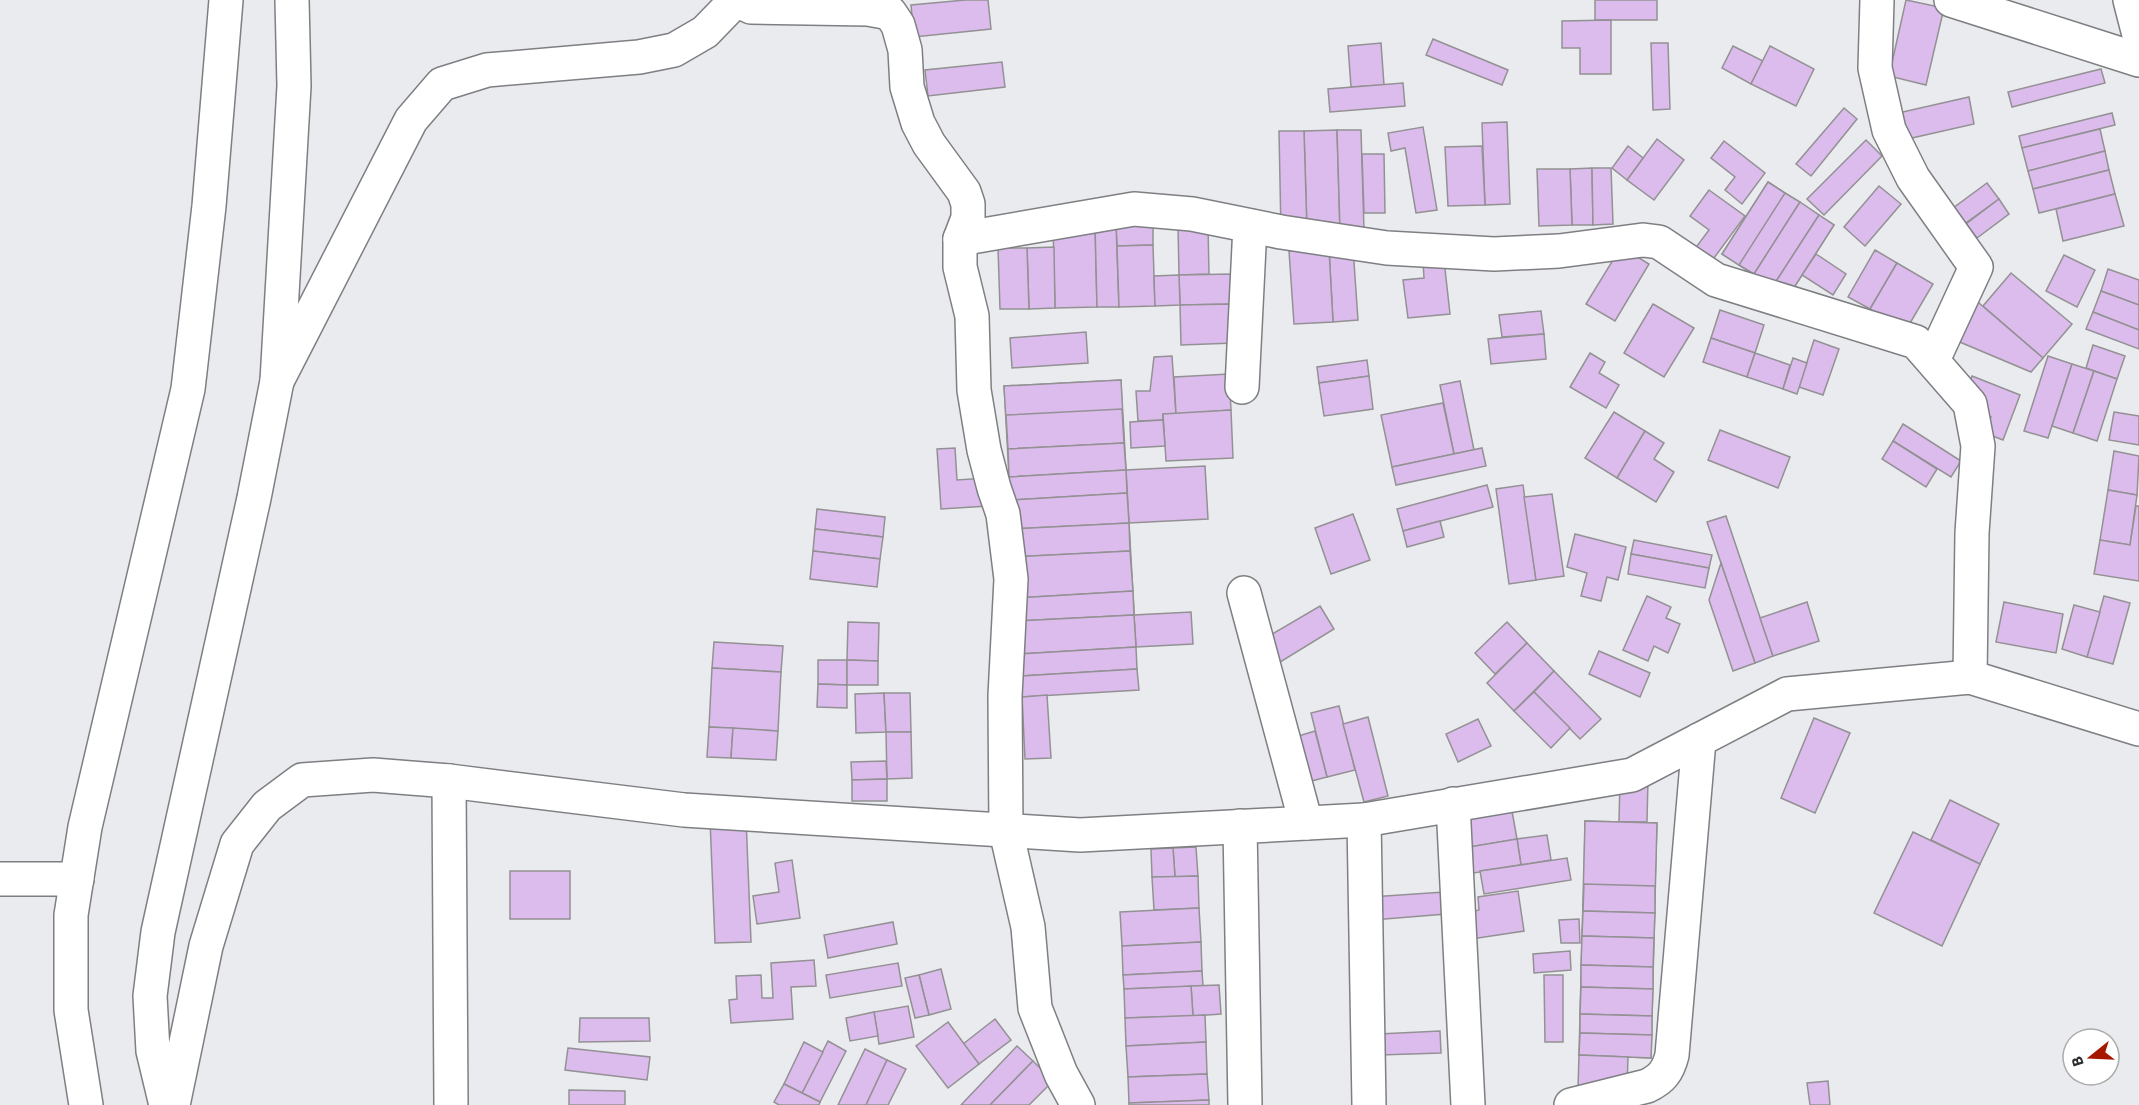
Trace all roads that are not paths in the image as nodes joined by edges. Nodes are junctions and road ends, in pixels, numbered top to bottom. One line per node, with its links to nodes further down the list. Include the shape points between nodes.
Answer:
1 (226, 0): 26 (street, via 188,389)
2 (292, 0): 13 (street, via 294,86)
3 (736, 0): 7 (street, via 751,7); 13 (street, via 705,32 674,50 639,57 487,70 442,84 411,120)
4 (1877, 0): 12 (street, via 1875,68 1889,130 1913,177 1976,267)
5 (1950, 0): 9 (street)
6 (2130, 0): 8 (street)
7 (890, 6): 11 (street, via 905,50 907,87 918,123 968,204 968,218)
8 (2139, 35)
9 (2139, 60)
10 (1250, 226): 11 (street, via 1192,214 1134,209); 12 (street, via 1387,248 1494,254 1559,251 1643,240 1659,242 1716,280 1916,342); 14 (street)
11 (960, 239): 24 (street, via 960,267 972,316 974,390 984,450 1003,514 1011,579 1005,696)
12 (1933, 360): 16 (street, via 1970,404 1978,446)
13 (277, 381): 28 (street, via 158,932 151,1018 153,1051)
14 (1242, 387)
15 (1244, 593): 22 (street)
16 (1970, 677): 17 (street); 18 (street, via 1787,694)
17 (2139, 729)
18 (1699, 740): 20 (street, via 1632,775); 35 (street, via 1668,1069 1647,1086)
19 (449, 781): 24 (street, via 684,810); 29 (street, via 373,775 302,780 267,806 237,844 206,946); 30 (street)
20 (1453, 804): 21 (street); 34 (street)
21 (1364, 820): 22 (street); 33 (street)
22 (1306, 823): 23 (street)
23 (1240, 826): 24 (street, via 1080,835); 32 (street)
24 (1006, 831): 31 (street, via 1028,927 1035,1008)
25 (0, 879): 26 (street)
26 (76, 879): 27 (street, via 71,915 71,1010)
27 (86, 1105)
28 (166, 1105)
29 (173, 1105)
30 (451, 1105)
31 (1078, 1105)
32 (1245, 1105)
33 (1369, 1105)
34 (1468, 1105)
35 (1571, 1105)

